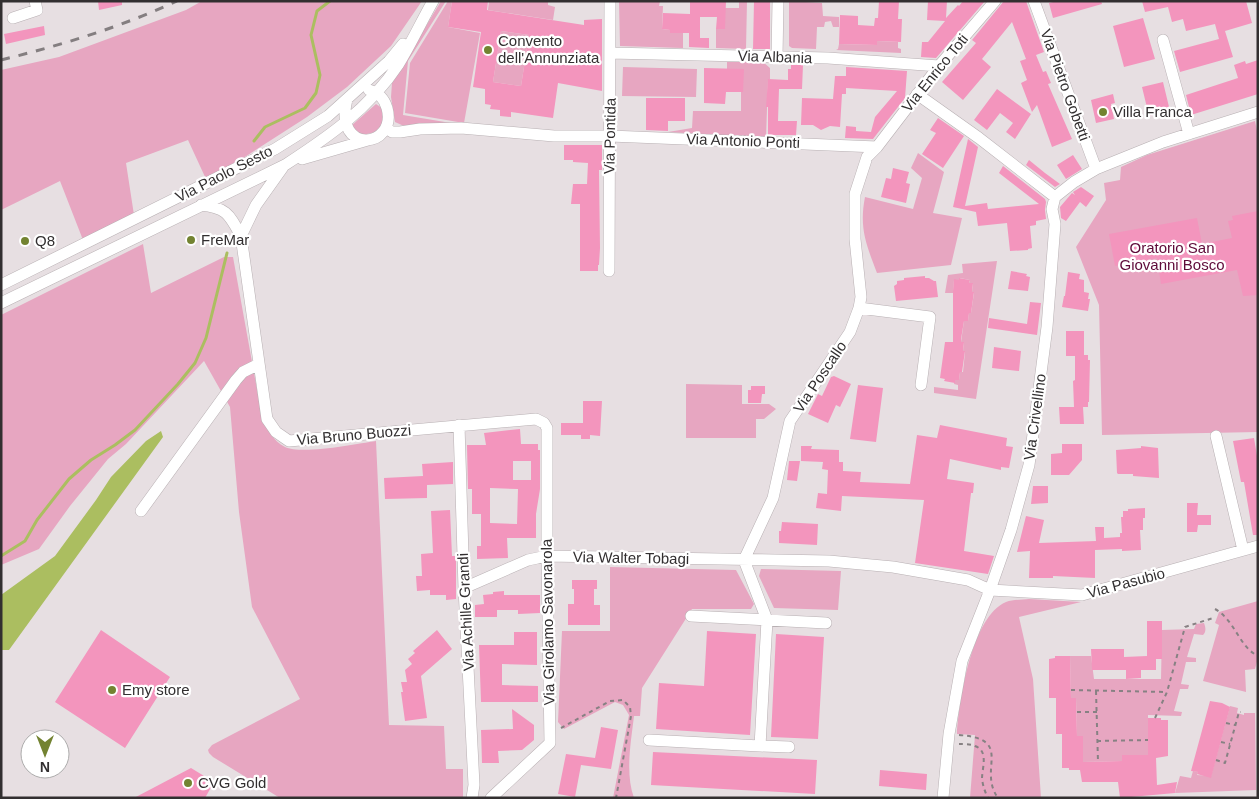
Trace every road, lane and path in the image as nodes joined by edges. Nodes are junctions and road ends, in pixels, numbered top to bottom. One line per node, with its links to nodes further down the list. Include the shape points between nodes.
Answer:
1 (35, 1): 7 (street, via 37,10)
2 (433, 1): 8 (street, Via Paolo Sesto)
3 (610, 1): 10 (street, Via Pontida)
4 (778, 1): 11 (street)
5 (995, 1): 12 (street, Via Enrico Toti)
6 (1034, 1): 25 (street, Via Pietro Gobetti)
7 (13, 18)
8 (419, 25): 13 (street, Via Paolo Sesto, via 389,61); 14 (street, Via Paolo Sesto, via 398,64)
9 (1163, 40): 20 (street)
10 (610, 53): 11 (street, Via Albania); 21 (street, Via Pontida)
11 (777, 56): 12 (street, Via Albania)
12 (939, 66): 15 (street, Via Enrico Toti)
13 (357, 90): 14 (street); 16 (street, Via Paolo Sesto)
14 (377, 92): 18 (street, Via Paolo Sesto); 19 (street, via 388,112)
15 (917, 94): 23 (street, Via Enrico Toti); 26 (street)
16 (347, 99): 18 (street); 30 (street, Via Paolo Sesto, via 328,116 275,149)
17 (1258, 112): 20 (street)
18 (345, 123): 22 (street, via 352,134); 24 (street, Via Paolo Sesto)
19 (386, 128): 21 (street, Via Antonio Ponti, via 392,132 461,128 554,136); 22 (street, Via Paolo Sesto, via 382,134)
20 (1189, 134): 25 (street)
21 (610, 136): 23 (street, Via Antonio Ponti); 29 (street, Via Pontida)
22 (368, 140): 24 (street, Via Paolo Sesto)
23 (877, 147): 32 (street, Via Poscallo, via 867,157 855,194 855,239 862,297)
24 (285, 165): 27 (street, Via Paolo Sesto); 28 (street, via 256,205)
25 (1096, 169): 26 (street)
26 (1055, 197): 44 (street, Via Crivellino, via 1047,327 1029,465)
27 (202, 205): 28 (street, Via Bruno Buozzi, via 218,206 231,217); 31 (street, Via Paolo Sesto)
28 (240, 236): 33 (street, Via Bruno Buozzi)
29 (608, 271)
30 (1, 285)
31 (1, 303)
32 (859, 308): 34 (street, via 930,318); 42 (street, Via Poscallo, via 850,332 790,421 773,498)
33 (259, 364): 36 (street, Via Bruno Buozzi, via 267,419 276,432 289,441); 38 (street, via 243,372 236,380)
34 (921, 386)
35 (544, 423): 36 (street, Via Bruno Buozzi, via 536,419); 41 (street, Via Girolamo Savonarola, via 548,428)
36 (459, 425): 43 (street, Via Achille Grandi)
37 (1216, 436): 40 (street)
38 (141, 511)
39 (1258, 546): 40 (street, Via Pasubio)
40 (1243, 550): 44 (street, Via Pasubio, via 1082,595)
41 (547, 556): 42 (street, Via Walter Tobagi); 43 (street, Via Walter Tobagi, via 528,560); 60 (street, Via Girolamo Savonarola)
42 (744, 560): 44 (street, Via Walter Tobagi, via 829,561 893,568 968,580); 48 (street)
43 (464, 588): 71 (street, Via Achille Grandi)
44 (990, 590): 61 (street, Via Crivellino, via 962,661)
45 (1215, 609): 50 (path, via 1232,624 1247,649)
46 (691, 616): 48 (street)
47 (1213, 618): 53 (path, via 1185,627)
48 (767, 620): 49 (street); 67 (street)
49 (826, 623)
50 (1258, 656)
51 (1071, 690): 52 (path)
52 (1096, 691): 53 (path); 55 (path)
53 (1167, 692): 57 (path)
54 (1076, 712): 55 (path)
55 (1097, 712): 64 (path)
56 (1241, 712): 59 (path)
57 (1155, 718)
58 (1226, 723): 59 (path)
59 (1235, 725): 66 (path)
60 (550, 734): 72 (street, via 550,743); 73 (path, via 610,701 623,700 630,707 631,716)
61 (948, 738): 74 (street, Via Crivellino); 75 (path, via 981,750 983,787); 76 (path, via 978,737 989,746 991,782)
62 (649, 740): 67 (street)
63 (1148, 740): 64 (path)
64 (1097, 741): 70 (path)
65 (1221, 742): 66 (path)
66 (1230, 744): 69 (path, via 1225,763)
67 (760, 746): 68 (street)
68 (789, 747)
69 (1216, 760)
70 (1098, 762)
71 (472, 798)
72 (491, 798)
73 (616, 798)
74 (943, 798)
75 (988, 798)
76 (998, 798)

